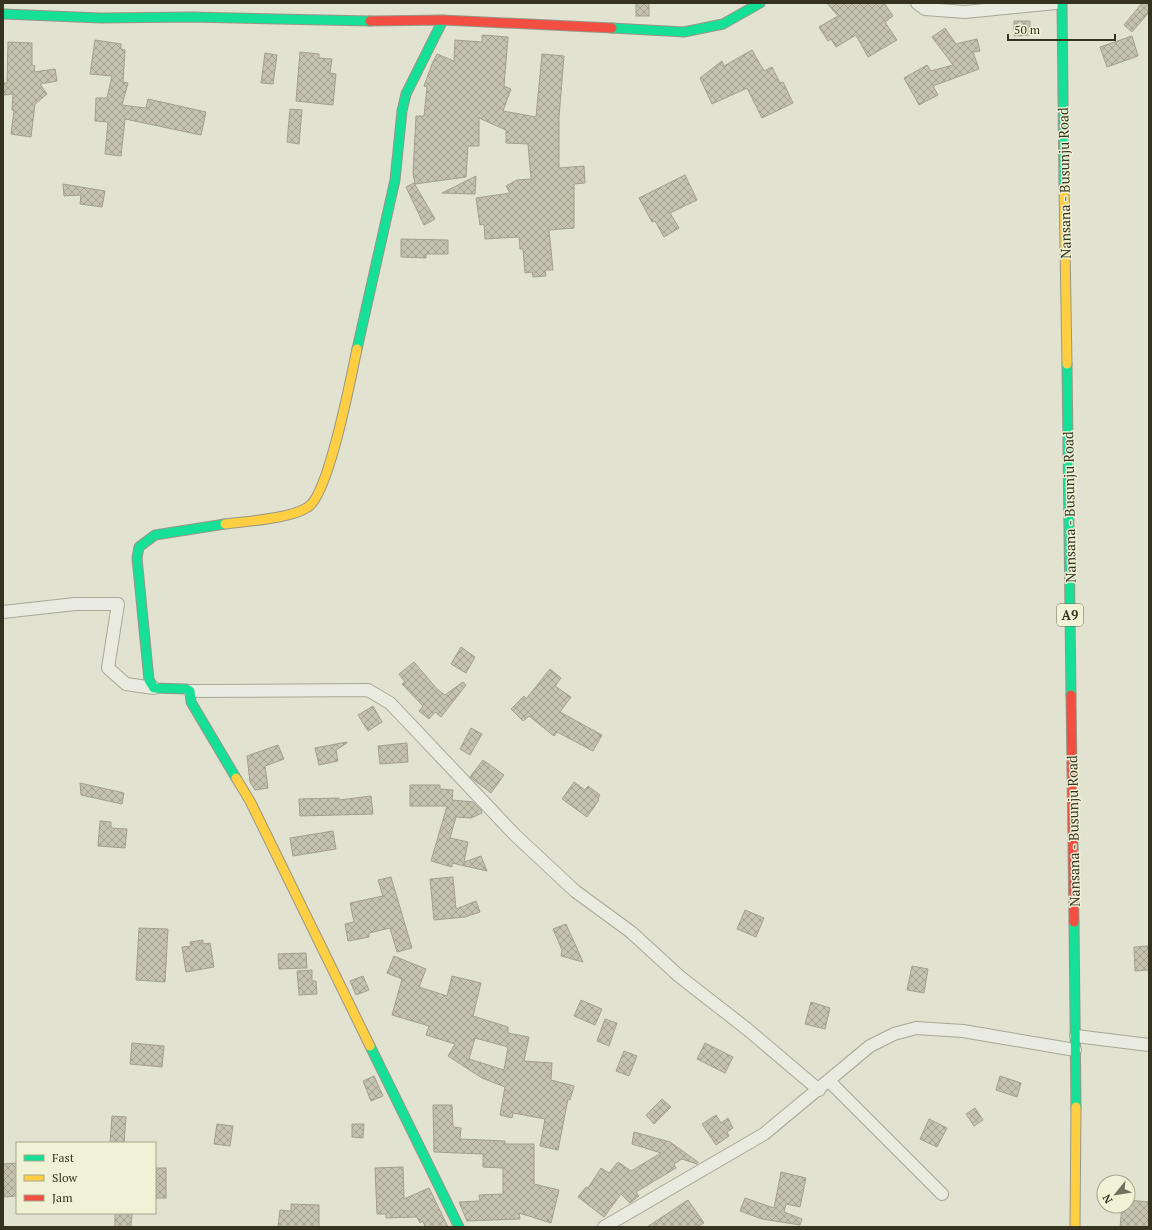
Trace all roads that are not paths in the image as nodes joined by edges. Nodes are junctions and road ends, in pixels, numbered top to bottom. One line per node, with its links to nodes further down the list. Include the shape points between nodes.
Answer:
1 (760, 3): 6 (street, via 723,24 684,32)
2 (917, 3): 3 (street, via 925,9 965,12)
3 (1056, 3)
4 (1062, 3): 10 (street, Nansana - Busunju Road / A9)
5 (3, 14): 6 (street, via 393,22)
6 (443, 20): 8 (street, via 406,94 395,180 335,450 315,500 309,507 293,514 155,535 139,547 137,558 149,680)
7 (3, 612): 8 (street, via 75,604 118,604 108,668 126,684)
8 (154, 688): 9 (street)
9 (190, 691): 14 (street, via 368,690 390,703 515,835 575,891 631,932 679,976 747,1028); 16 (street, via 191,702 200,720 250,801)
10 (1076, 1036): 11 (street); 12 (street, Nansana - Busunju Road / A9)
11 (1149, 1045)
12 (1075, 1050): 13 (street, via 963,1031 916,1028 894,1034 870,1046); 18 (street, Nansana - Busunju Road / A9)
13 (829, 1081): 14 (street); 15 (street)
14 (819, 1090): 17 (street, via 764,1134)
15 (942, 1194)
16 (459, 1227)
17 (604, 1227)
18 (1074, 1227)

